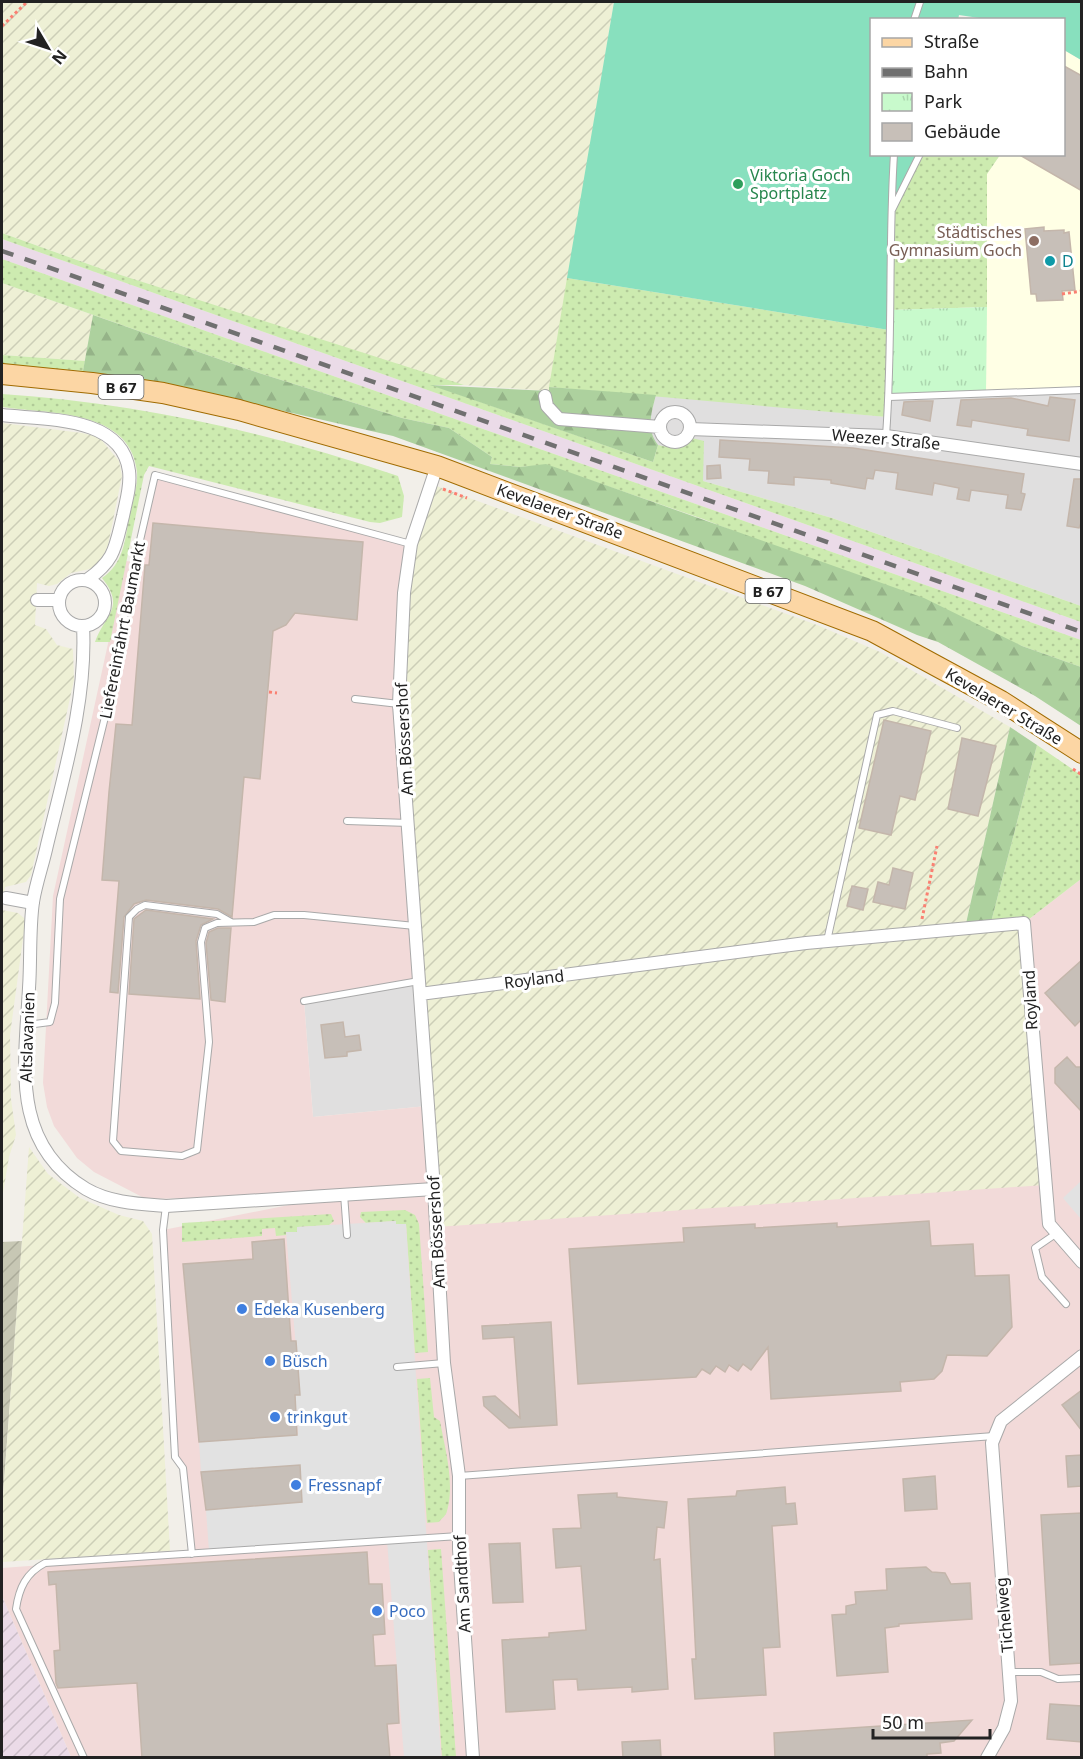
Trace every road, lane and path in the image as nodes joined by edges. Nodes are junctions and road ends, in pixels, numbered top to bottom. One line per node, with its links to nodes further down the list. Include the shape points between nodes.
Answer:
1 (27, 2): 4 (path)
2 (920, 2): 3 (lane)
3 (915, 18)
4 (2, 26)
5 (894, 156): 7 (lane)
6 (919, 156): 7 (lane)
7 (890, 213): 13 (lane)
8 (1082, 291): 9 (path)
9 (1062, 294)
10 (2, 374): 19 (main road, Kevelaerer Straße / B 67, via 163,393 239,410)
11 (1082, 390): 13 (lane)
12 (545, 396): 15 (street, Weezer Straße, via 547,406 559,419)
13 (889, 396): 17 (lane)
14 (2, 415): 22 (street, via 88,426 109,437 128,462 130,483 114,552 105,567)
15 (660, 427): 16 (street, Weezer Straße, via 666,438 674,442 686,437); 16 (street, via 664,417 679,412 688,418)
16 (690, 429): 17 (street, Weezer Straße)
17 (886, 436): 18 (street, Weezer Straße)
18 (1082, 464)
19 (434, 475): 20 (path); 21 (street, Am Bössershof); 31 (main road, Kevelaerer Straße / B 67, via 872,631 1001,701)
20 (474, 500)
21 (411, 544): 29 (street, Am Bössershof, via 404,593); 45 (lane, Liefereinfahrt Baumarkt, via 154,475 105,717 60,899 55,1004 50,1022)
22 (87, 580): 24 (street, via 74,581 64,588); 25 (street, via 98,587 104,605 96,622)
23 (37, 600): 24 (street)
24 (58, 600): 25 (street, via 65,618)
25 (83, 626): 38 (street, Altslavanien, via 85,657 80,697)
26 (269, 692): 27 (path)
27 (277, 693)
28 (355, 699): 29 (lane)
29 (399, 704): 35 (street, Am Bössershof)
30 (957, 728): 42 (lane, via 893,711 877,715)
31 (1082, 753)
32 (1064, 763): 33 (path)
33 (1082, 775)
34 (347, 821): 35 (lane)
35 (409, 823): 40 (street, Am Bössershof)
36 (937, 846): 41 (path)
37 (6, 898): 38 (street)
38 (33, 903): 45 (street, Altslavanien)
39 (231, 922): 39 (lane, via 205,928 201,942 209,1042 197,1150 182,1156 121,1151 113,1141 129,917 145,905 217,914); 40 (lane, via 304,915)
40 (415, 926): 43 (street, Am Bössershof)
41 (919, 932): 42 (street, Royland); 49 (street, Royland, via 1024,923 1049,1224)
42 (826, 942): 43 (street, Royland)
43 (420, 987): 44 (lane); 46 (street, Am Bössershof)
44 (303, 1001)
45 (27, 1025): 48 (street, Altslavanien, via 24,1074 28,1113 41,1142 60,1166 87,1189 123,1202)
46 (434, 1189): 47 (street, Altslavanien); 54 (street, Am Bössershof)
47 (344, 1194): 48 (street, Altslavanien); 50 (lane)
48 (166, 1206): 60 (lane, via 163,1230 175,1457 183,1468)
49 (1057, 1233): 51 (street, Royland); 52 (lane, via 1035,1248 1042,1276)
50 (347, 1235)
51 (1082, 1262)
52 (1066, 1304)
53 (1082, 1356): 57 (street, via 1018,1404 1001,1421)
54 (444, 1363): 55 (lane); 56 (street, Am Bössershof)
55 (397, 1367)
56 (450, 1412): 58 (street, Am Sandthof)
57 (995, 1436): 58 (lane); 61 (street, Tichelweg, via 992,1468)
58 (459, 1476): 59 (street, Am Sandthof)
59 (459, 1536): 60 (lane); 64 (street, Am Sandthof)
60 (192, 1554): 63 (lane, via 45,1563 29,1572 16,1609)
61 (1009, 1672): 62 (lane); 65 (street, Tichelweg, via 1011,1701 1004,1728)
62 (1082, 1678)
63 (84, 1758)
64 (473, 1758)
65 (987, 1758)

